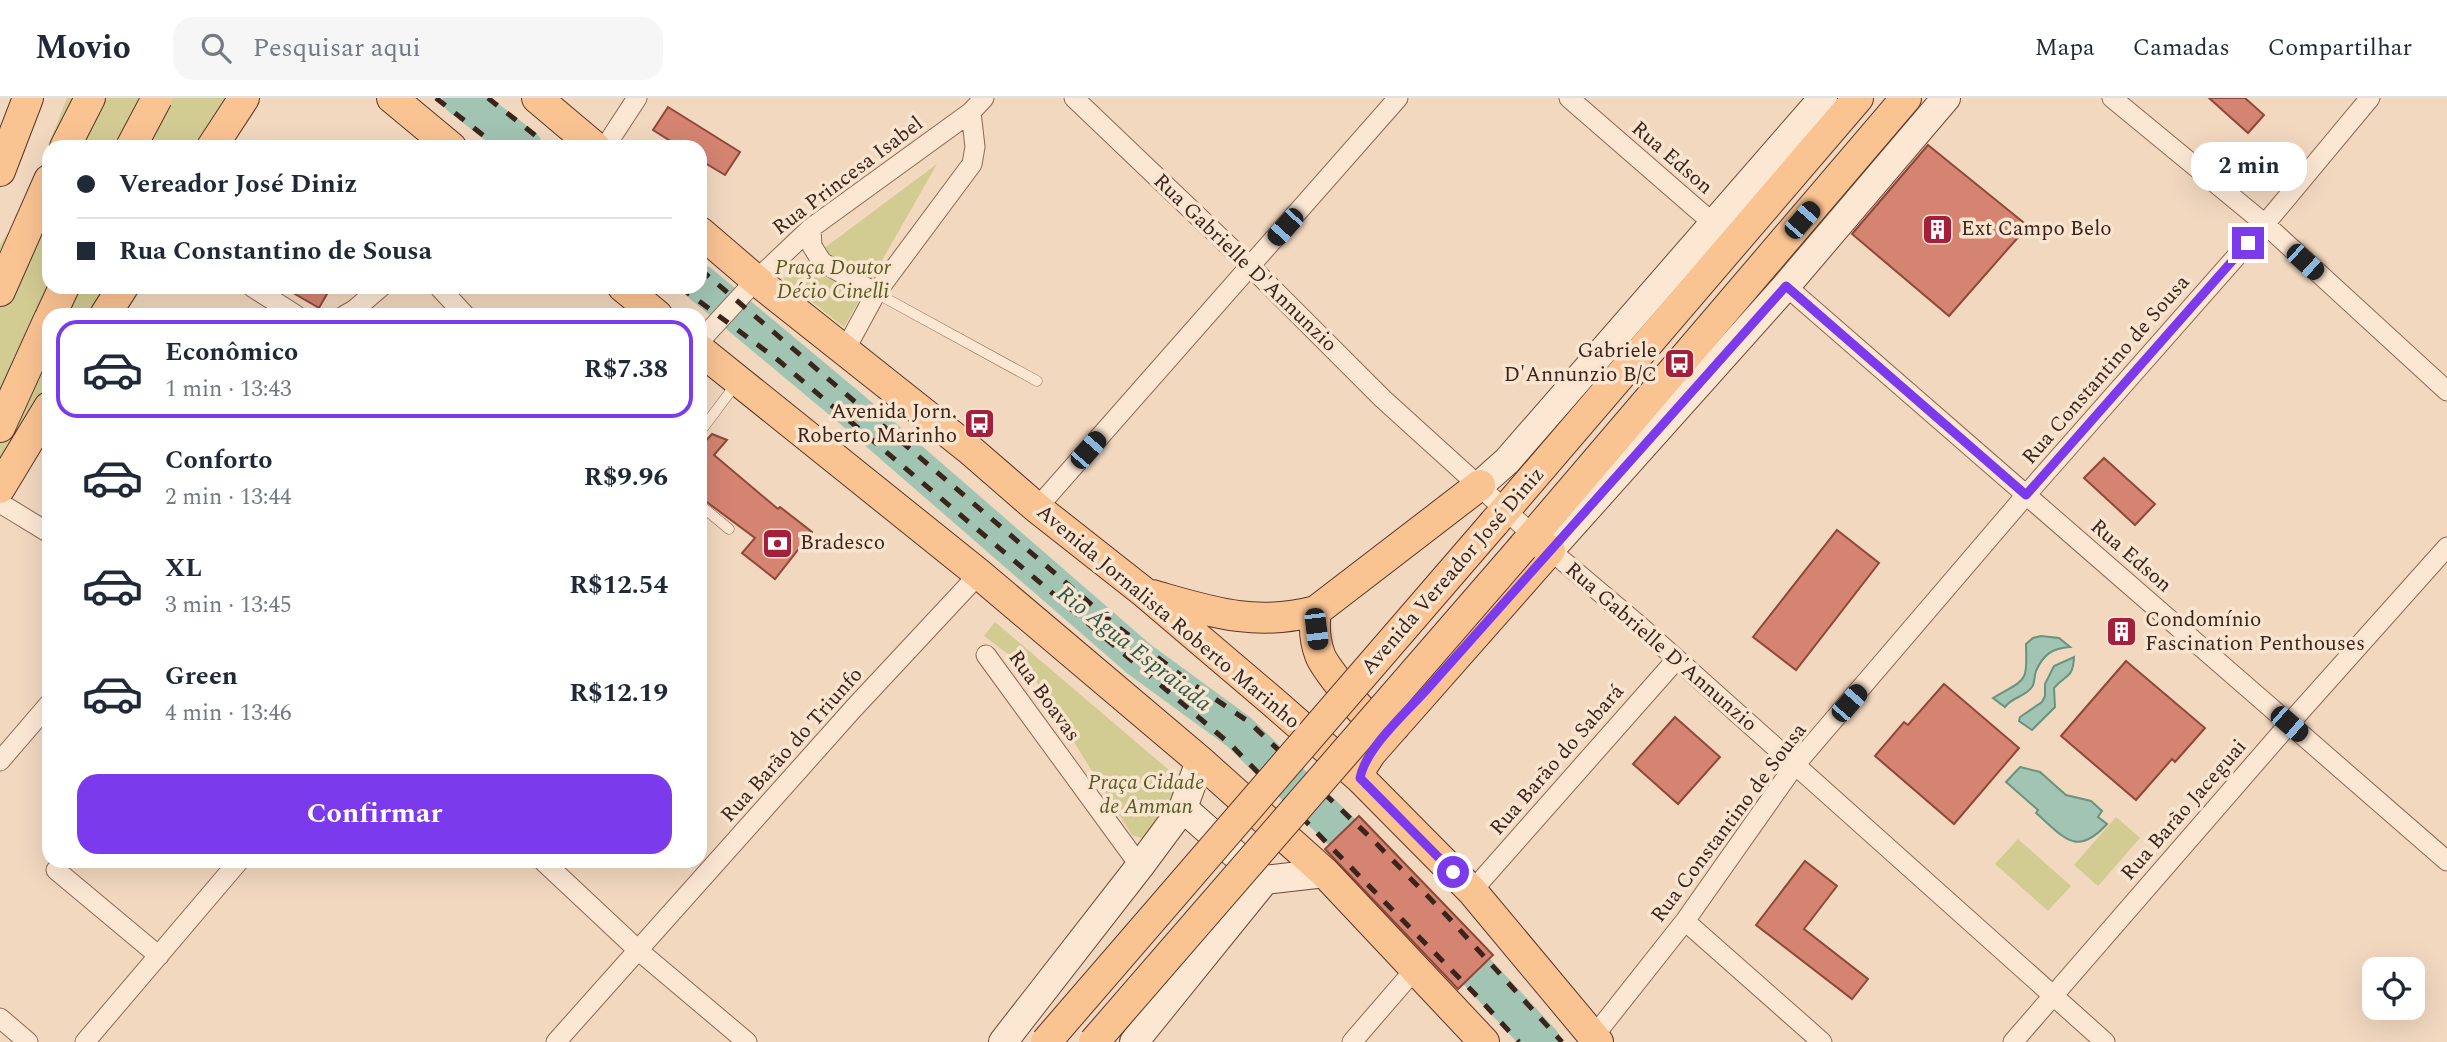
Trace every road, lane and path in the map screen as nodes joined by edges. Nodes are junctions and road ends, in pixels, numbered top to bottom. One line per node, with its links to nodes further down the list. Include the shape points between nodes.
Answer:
1 (28, 98): 24 (main road)
2 (90, 98): 18 (main road)
3 (157, 98): 19 (main road, bridge)
4 (244, 98): 20 (main road)
5 (537, 98): 22 (main road)
6 (637, 98): 23 (street)
7 (1074, 98): 30 (street, Rua Gabrielle D'Annunzio)
8 (1398, 98): 30 (street)
9 (1569, 98): 26 (street, Rua Edson)
10 (1823, 98): 26 (street, Avenida Vereador José Diniz)
11 (1858, 98): 59 (main road, Avenida Vereador José Diniz)
12 (1906, 98): 62 (main road, Avenida Vereador José Diniz)
13 (1946, 98): 32 (street, Avenida Vereador José Diniz)
14 (2112, 98): 27 (street)
15 (2370, 98): 27 (street, Rua Constantino de Sousa)
16 (391, 99): 21 (main road)
17 (977, 105): 28 (street, Rua Princesa Isabel); 34 (street, Rua Princesa Isabel, via 972,164)
18 (69, 140)
19 (135, 140)
20 (218, 140)
21 (442, 140)
22 (587, 140)
23 (610, 140)
24 (0, 171)
25 (42, 196): 33 (main road)
26 (1714, 224): 53 (street, Avenida Vereador José Diniz, via 1507,461)
27 (2265, 225): 49 (street); 55 (street, Rua Constantino de Sousa)
28 (811, 228): 31 (street, Rua Princesa Isabel); 34 (street, via 812,246 822,262)
29 (707, 238): 31 (main road, Avenida Jornalista Roberto Marinho)
30 (1250, 266): 53 (street, Rua Gabrielle D'Annunzio, via 1383,399); 57 (street)
31 (754, 282): 43 (street, Rua Princesa Isabel); 45 (main road, Avenida Jornalista Roberto Marinho)
32 (1786, 286): 55 (street, Rua Edson); 62 (street, Avenida Vereador José Diniz)
33 (0, 291)
34 (876, 293): 45 (street, Rua Princesa Isabel); 48 (lane)
35 (263, 294): 39 (street)
36 (373, 294): 40 (street)
37 (446, 294): 41 (street)
38 (632, 294): 42 (main road)
39 (285, 308)
40 (356, 308)
41 (458, 308)
42 (648, 308)
43 (707, 333)
44 (42, 335): 52 (main road)
45 (845, 350): 57 (main road, Avenida Jornalista Roberto Marinho)
46 (707, 356): 47 (main road)
47 (738, 381): 51 (lane); 64 (main road)
48 (1037, 381)
49 (2447, 391)
50 (42, 419): 54 (main road)
51 (707, 423)
52 (0, 427)
53 (1480, 485): 59 (street, Rua Gabrielle D'Annunzio); 66 (main road)
54 (0, 488)
55 (2026, 495): 70 (street, Rua Edson); 74 (street, Rua Constantino de Sousa)
56 (0, 503): 61 (street)
57 (1037, 508): 65 (main road, Avenida Jornalista Roberto Marinho)
58 (707, 511): 60 (lane)
59 (1500, 517): 62 (street, Rua Gabrielle D'Annunzio); 97 (main road, Avenida Vereador José Diniz, bridge)
60 (729, 528)
61 (42, 529)
62 (1535, 544): 68 (street, Rua Gabrielle D'Annunzio); 71 (main road); 98 (main road, Avenida Vereador José Diniz, bridge)
63 (2447, 547): 70 (street, Rua Barão Jaceguai)
64 (979, 574): 73 (main road); 86 (street, Rua Barão do Triunfo)
65 (1145, 593): 66 (main road, via 1239,617 1268,620); 75 (main road, Avenida Jornalista Roberto Marinho)
66 (1317, 611): 71 (main road, via 1320,656 1333,676 1375,724)
67 (986, 654): 78 (street, Rua Boavas)
68 (1676, 660): 74 (street, Rua Gabrielle D'Annunzio); 84 (street, Rua Barão do Sabará)
69 (42, 713): 72 (street)
70 (2289, 724): 77 (street, Rua Edson); 89 (street, Rua Barão Jaceguai)
71 (1395, 726): 75 (main road, via 1371,752)
72 (0, 761)
73 (1200, 761): 76 (street); 82 (main road)
74 (1795, 765): 85 (street, Rua Constantino de Sousa); 89 (street, Rua Gabrielle D'Annunzio)
75 (1360, 778): 84 (main road, Avenida Jornalista Roberto Marinho)
76 (1183, 808): 78 (street); 83 (street)
77 (2447, 861)
78 (1140, 866): 96 (street)
79 (233, 868): 87 (street)
80 (550, 868): 86 (street)
81 (56, 870): 87 (street)
82 (1325, 873): 83 (street); 88 (main road)
83 (1265, 880): 99 (street)
84 (1472, 891): 91 (main road, Avenida Jornalista Roberto Marinho)
85 (1685, 921): 91 (street, Rua Constantino de Sousa); 102 (street)
86 (639, 951): 94 (street, Rua Barão do Triunfo); 95 (street)
87 (159, 956): 93 (street)
88 (1416, 968): 100 (street); 101 (main road)
89 (2053, 996): 103 (street, Rua Barão Jaceguai); 104 (street, Rua Gabrielle D'Annunzio)
90 (0, 1018): 92 (street)
91 (1596, 1039)
92 (28, 1042)
93 (85, 1042)
94 (556, 1042)
95 (747, 1042)
96 (1003, 1042)
97 (1046, 1042)
98 (1094, 1042)
99 (1134, 1042)
100 (1352, 1042)
101 (1484, 1042)
102 (1822, 1042)
103 (2013, 1042)
104 (2105, 1042)

